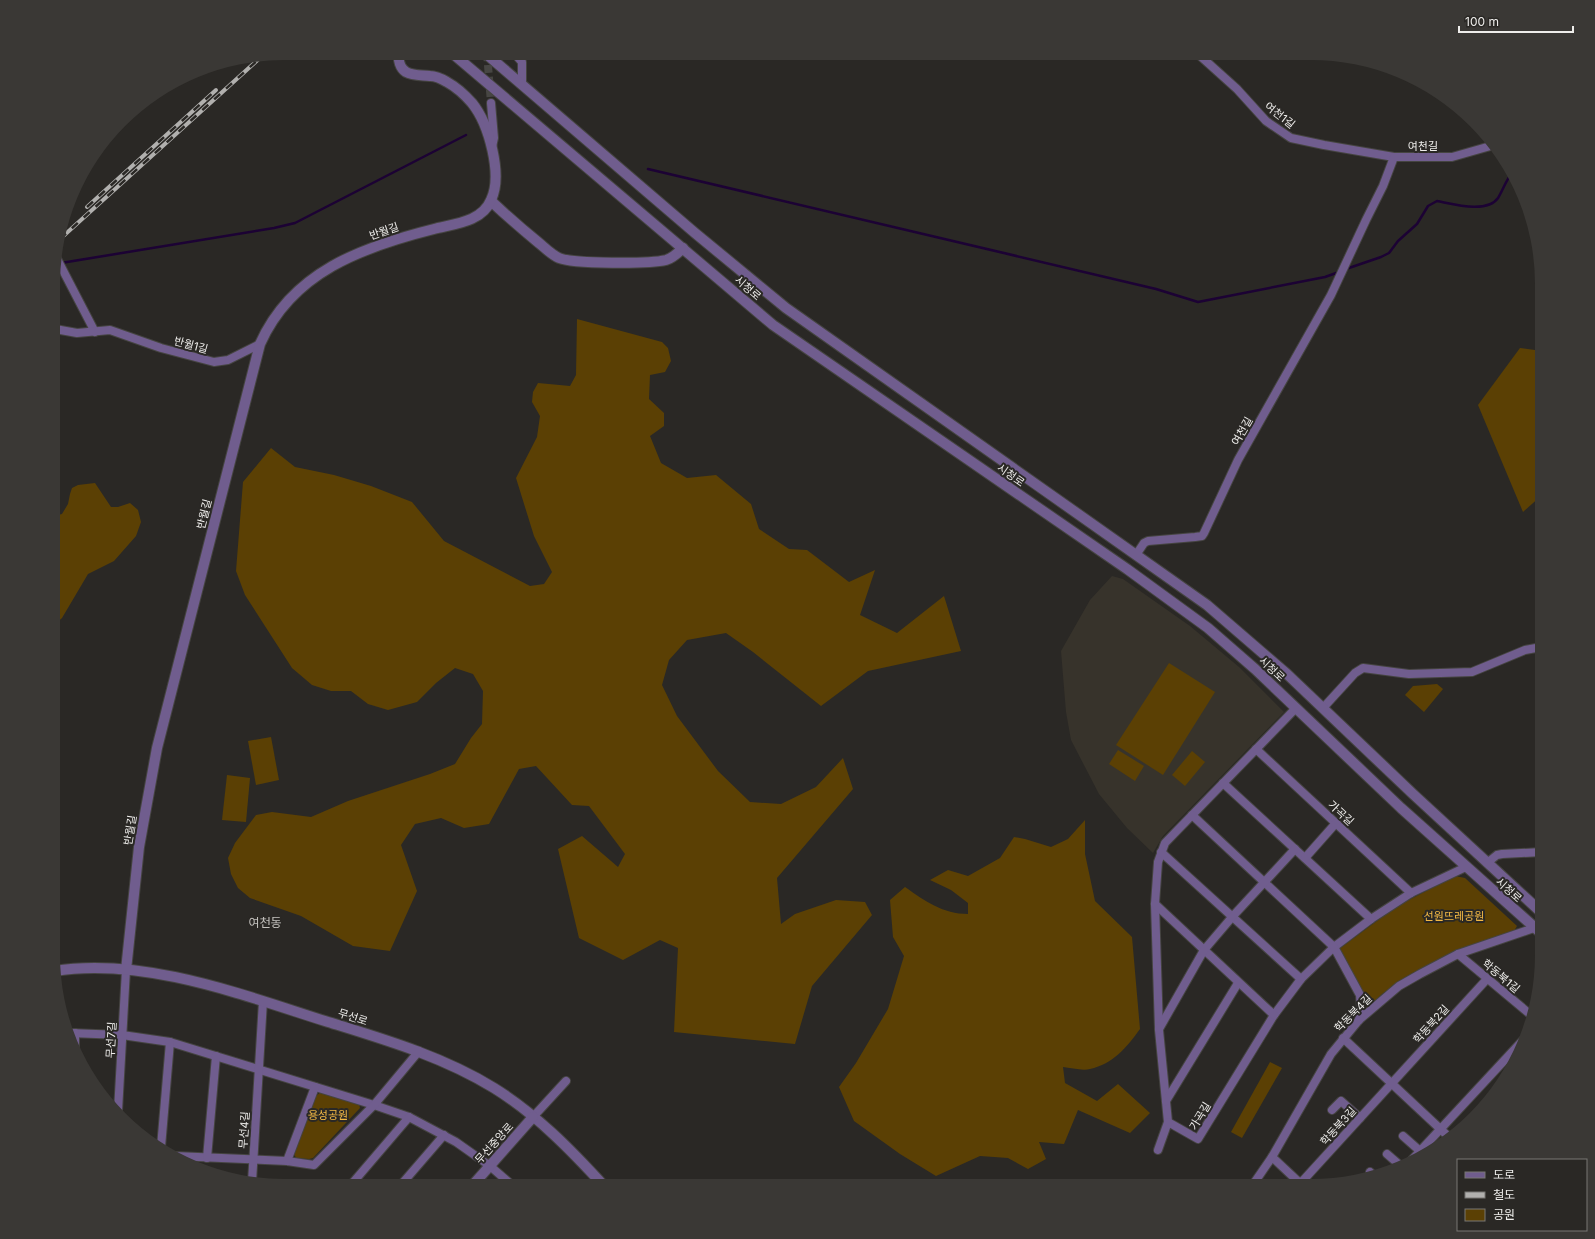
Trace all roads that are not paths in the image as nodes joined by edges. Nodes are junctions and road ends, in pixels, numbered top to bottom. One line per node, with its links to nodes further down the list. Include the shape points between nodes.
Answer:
1 (400, 60): 8 (street, 반월길, via 406,72 439,78 466,96 481,116)
2 (460, 60): 14 (street, 시청로)
3 (493, 60): 6 (street, 시청로)
4 (520, 60): 6 (street)
5 (1205, 60): 10 (street, 여천1길, via 1237,89 1266,121 1291,138)
6 (522, 84): 19 (street, 시청로, via 621,163 786,308)
7 (491, 104): 8 (street, via 494,138)
8 (492, 147): 11 (street, 반월길, via 496,183)
9 (1488, 147): 10 (street, 여천길, via 1452,157)
10 (1394, 157): 19 (street, 여천길, via 1341,276 1238,460 1204,533 1195,538 1148,541)
11 (491, 200): 12 (street, 반월길); 13 (street)
12 (479, 215): 13 (street, via 497,212); 18 (street, 반월길, via 382,244 329,267 289,300 272,322)
13 (508, 216): 14 (street, via 555,256 562,259 603,262 666,260)
14 (683, 248): 20 (street, 시청로, via 773,325)
15 (61, 265): 17 (street)
16 (60, 330): 17 (street, 반월1길, via 78,333)
17 (95, 332): 18 (street, 반월1길, via 110,330 160,348 216,362 228,360)
18 (260, 344): 47 (street, 반월길, via 157,748 139,847)
19 (1136, 555): 20 (street); 23 (street, 시청로, via 1211,608)
20 (1126, 569): 22 (street, 시청로, via 1208,628)
21 (1535, 648): 23 (street, via 1472,672 1409,674 1363,668 1355,673)
22 (1296, 708): 24 (street); 27 (street, 시청로)
23 (1323, 708): 26 (street, 시청로)
24 (1256, 749): 25 (street); 29 (street, 가곡길)
25 (1223, 783): 28 (street); 30 (street)
26 (1413, 794): 27 (street); 34 (street, 시청로)
27 (1401, 808): 35 (street, 시청로)
28 (1192, 815): 31 (street, via 1165,844); 36 (street)
29 (1336, 823): 33 (street); 37 (street, 가곡길)
30 (1296, 849): 33 (street); 36 (street)
31 (1161, 852): 38 (street, via 1156,876); 40 (street)
32 (1535, 852): 34 (street, via 1497,855)
33 (1305, 858): 41 (street)
34 (1487, 863): 39 (street, 시청로)
35 (1466, 867): 37 (street, 가곡길); 42 (street, 시청로)
36 (1265, 883): 40 (street); 44 (street)
37 (1411, 893): 41 (street, 가곡길)
38 (1155, 904): 45 (street); 56 (street)
39 (1535, 907)
40 (1233, 916): 45 (street); 49 (street)
41 (1371, 919): 44 (street, 가곡길)
42 (1535, 928)
43 (1535, 932): 46 (street, 학동북4길)
44 (1334, 947): 49 (street, 가곡길); 55 (street, via 1360,995)
45 (1204, 950): 51 (street); 56 (street)
46 (1458, 954): 50 (street, 학동북1길); 55 (street, 학동북4길, via 1399,986)
47 (126, 970): 48 (street, 무선로, via 94,968); 52 (street, 무선로, via 175,978); 58 (street, 무선7길)
48 (60, 971)
49 (1302, 979): 54 (street, 가곡길)
50 (1486, 979): 53 (street, 학동북1길); 66 (street, 학동북2길)
51 (1238, 983): 54 (street); 68 (street)
52 (263, 1001): 62 (street, 무선로); 64 (street, 무선4길)
53 (1527, 1012)
54 (1274, 1015): 75 (street, 가곡길, via 1198,1139)
55 (1359, 1020): 59 (street, 학동북4길)
56 (1159, 1030): 68 (street)
57 (74, 1033): 58 (street)
58 (122, 1035): 60 (street); 69 (street, 무선7길)
59 (1343, 1038): 66 (street); 86 (street, 학동북4길, via 1331,1054)
60 (170, 1042): 63 (street); 80 (street)
61 (1514, 1050): 76 (street)
62 (419, 1051): 70 (street, 무선4길); 73 (street, 무선로, via 493,1087)
63 (216, 1056): 64 (street); 87 (street)
64 (259, 1068): 67 (street); 88 (street, 무선4길)
65 (566, 1080): 73 (street)
66 (1391, 1084): 74 (street, 학동북3길); 76 (street)
67 (315, 1087): 70 (street); 89 (street)
68 (1166, 1101): 75 (street)
69 (118, 1105)
70 (374, 1105): 72 (street); 89 (street, 무선4길, via 314,1165)
71 (1332, 1110): 74 (street, via 1341,1101)
72 (409, 1117): 78 (street); 93 (street)
73 (533, 1117): 91 (street, 무선중앙로); 97 (street, 무선로)
74 (1360, 1118): 100 (street, 학동북3길)
75 (1168, 1122): 81 (street)
76 (1440, 1129): 77 (street); 82 (street)
77 (1446, 1134)
78 (444, 1136): 91 (street); 94 (street)
79 (1403, 1136): 83 (street)
80 (161, 1142)
81 (1158, 1150)
82 (1421, 1150)
83 (1420, 1151)
84 (1387, 1154): 90 (street)
85 (186, 1157): 87 (street)
86 (1272, 1157): 98 (street, 학동북4길); 99 (street, 학동북3길)
87 (207, 1158): 88 (street)
88 (253, 1160): 89 (street, 무선4길); 92 (street)
89 (287, 1161)
90 (1396, 1162)
91 (490, 1166): 95 (street, 무선중앙로); 96 (street)
92 (252, 1177)
93 (356, 1179)
94 (406, 1179)
95 (478, 1179)
96 (505, 1179)
97 (597, 1179)
98 (1257, 1179)
99 (1295, 1179)
100 (1306, 1179)

